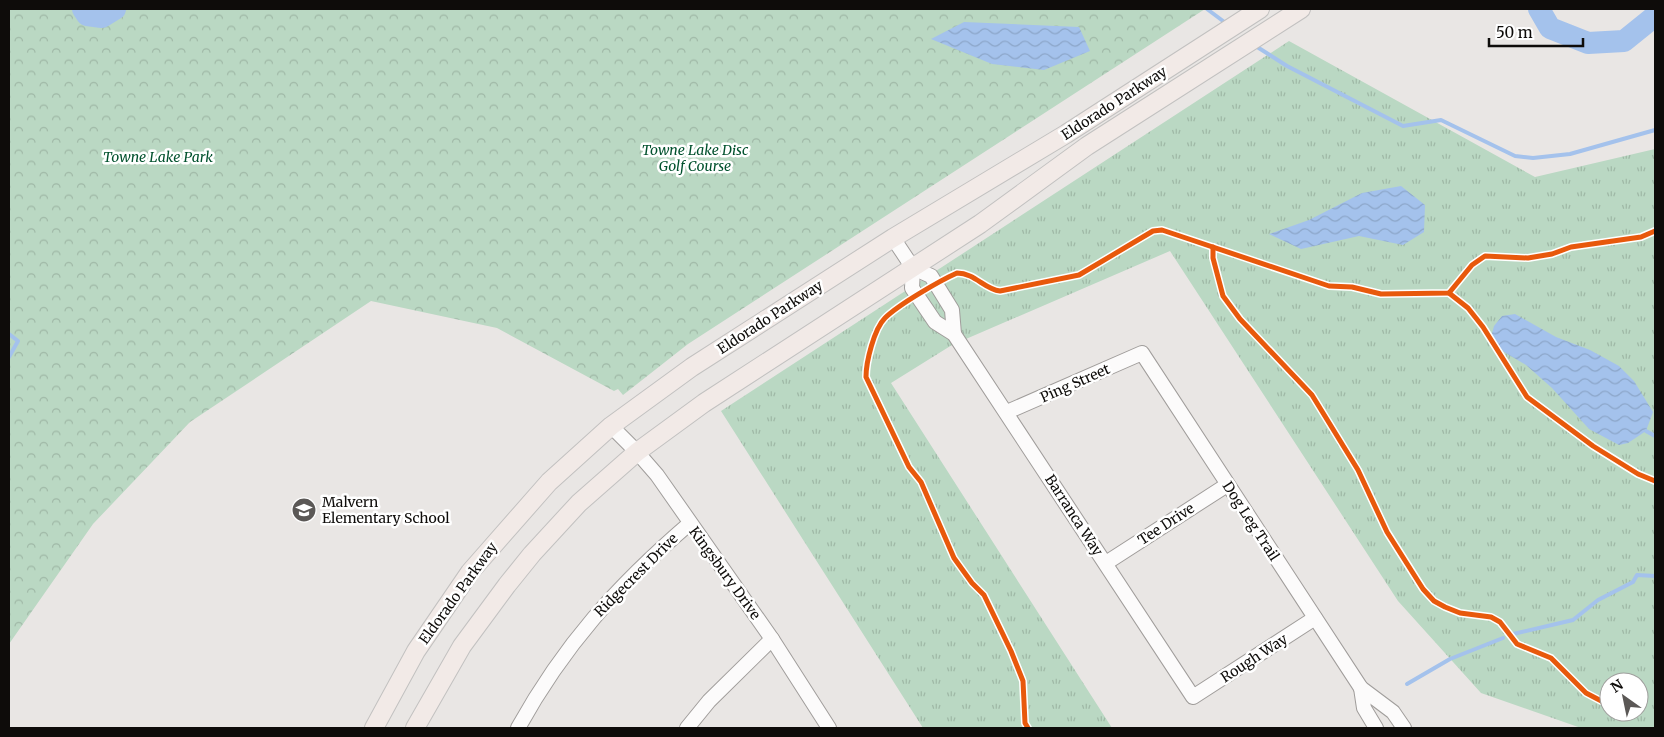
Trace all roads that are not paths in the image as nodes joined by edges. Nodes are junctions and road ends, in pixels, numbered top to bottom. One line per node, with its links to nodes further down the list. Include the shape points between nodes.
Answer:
1 (1260, 9): 3 (main road, Eldorado Parkway, via 1066,134)
2 (1301, 9): 4 (main road, Eldorado Parkway, via 1087,146)
3 (893, 238): 4 (street, Barranca Way); 8 (main road, Eldorado Parkway, via 692,367)
4 (913, 268): 5 (street, Barranca Way, via 930,276 952,310); 5 (street, Barranca Way, via 912,288 935,322); 9 (main road, Eldorado Parkway, via 704,403)
5 (954, 334): 7 (street, Barranca Way)
6 (1142, 353): 7 (street, Ping Street); 10 (street, Dog Leg Trail)
7 (1007, 412): 12 (street, Barranca Way)
8 (611, 426): 9 (street, Kingsbury Drive); 17 (main road, Eldorado Parkway, via 549,482 470,572 416,650)
9 (638, 452): 11 (street, Kingsbury Drive); 18 (main road, Eldorado Parkway, via 579,503 506,585 462,646)
10 (1227, 485): 12 (street, Tee Drive); 13 (street, Dog Leg Trail)
11 (689, 524): 14 (street, Kingsbury Drive); 19 (street, Ridgecrest Drive, via 609,599 569,647)
12 (1106, 563): 16 (street, Barranca Way)
13 (1315, 618): 15 (street, Dog Leg Trail); 16 (street, Rough Way)
14 (772, 639): 20 (street, via 709,701); 21 (street, Kingsbury Drive)
15 (1361, 688): 22 (street, Dog Leg Trail, via 1364,708); 23 (street, Dog Leg Trail, via 1393,712)
16 (1193, 697)
17 (374, 728)
18 (415, 728)
19 (518, 728)
20 (688, 728)
21 (829, 728)
22 (1376, 728)
23 (1404, 728)

